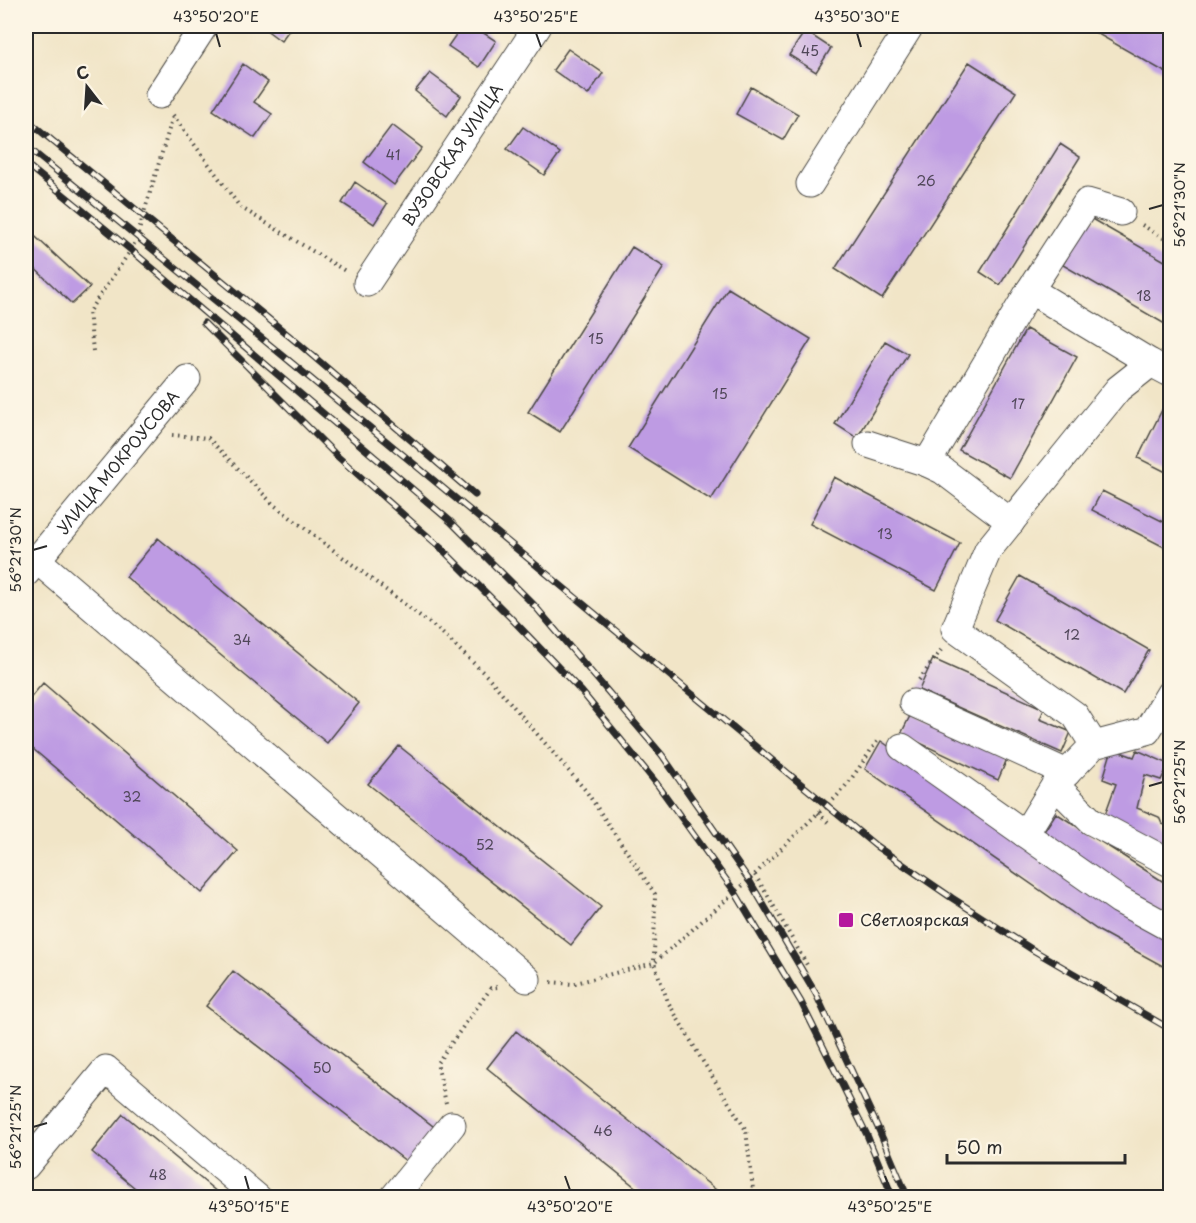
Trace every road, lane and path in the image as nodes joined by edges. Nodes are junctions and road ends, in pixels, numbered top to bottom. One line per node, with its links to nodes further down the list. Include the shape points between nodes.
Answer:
1 (204, 26): 4 (street)
2 (538, 26): 8 (street, ВУЗОВСКАЯ УЛИЦА)
3 (910, 26): 5 (street)
4 (166, 105): 8 (path, via 240,207); 10 (path, via 137,238 89,311)
5 (810, 184)
6 (1121, 212): 7 (path); 9 (street, via 1087,202)
7 (1170, 242)
8 (367, 284)
9 (1030, 290): 11 (street); 15 (street)
10 (93, 351)
11 (1161, 368): 16 (street, via 1118,389)
12 (187, 379): 13 (street, УЛИЦА МОКРОУСОВА)
13 (143, 432): 17 (street, УЛИЦА МОКРОУСОВА); 30 (path, via 208,438 274,505 440,631 489,678 586,791 655,894)
14 (868, 444): 15 (street)
15 (927, 463): 16 (street)
16 (1011, 522): 18 (street, via 988,550)
17 (31, 567): 32 (street)
18 (955, 629): 20 (path); 22 (street, via 1075,715)
19 (1170, 693): 22 (street, via 1147,731)
20 (914, 694): 23 (street)
21 (893, 740): 24 (path); 26 (street)
22 (1094, 745): 23 (street)
23 (1061, 779): 26 (street); 27 (street, via 1091,821)
24 (818, 813): 25 (path); 28 (path)
25 (829, 823)
26 (1025, 834): 29 (street, via 1119,900)
27 (1170, 863)
28 (754, 875): 30 (path); 31 (path)
29 (1170, 928)
30 (654, 963): 32 (path, via 572,984); 37 (path, via 668,1002 747,1131)
31 (807, 965)
32 (527, 979): 33 (path, via 491,988 437,1063)
33 (452, 1125): 36 (street)
34 (26, 1166): 35 (street, via 106,1070)
35 (258, 1197)
36 (393, 1197)
37 (754, 1197)

